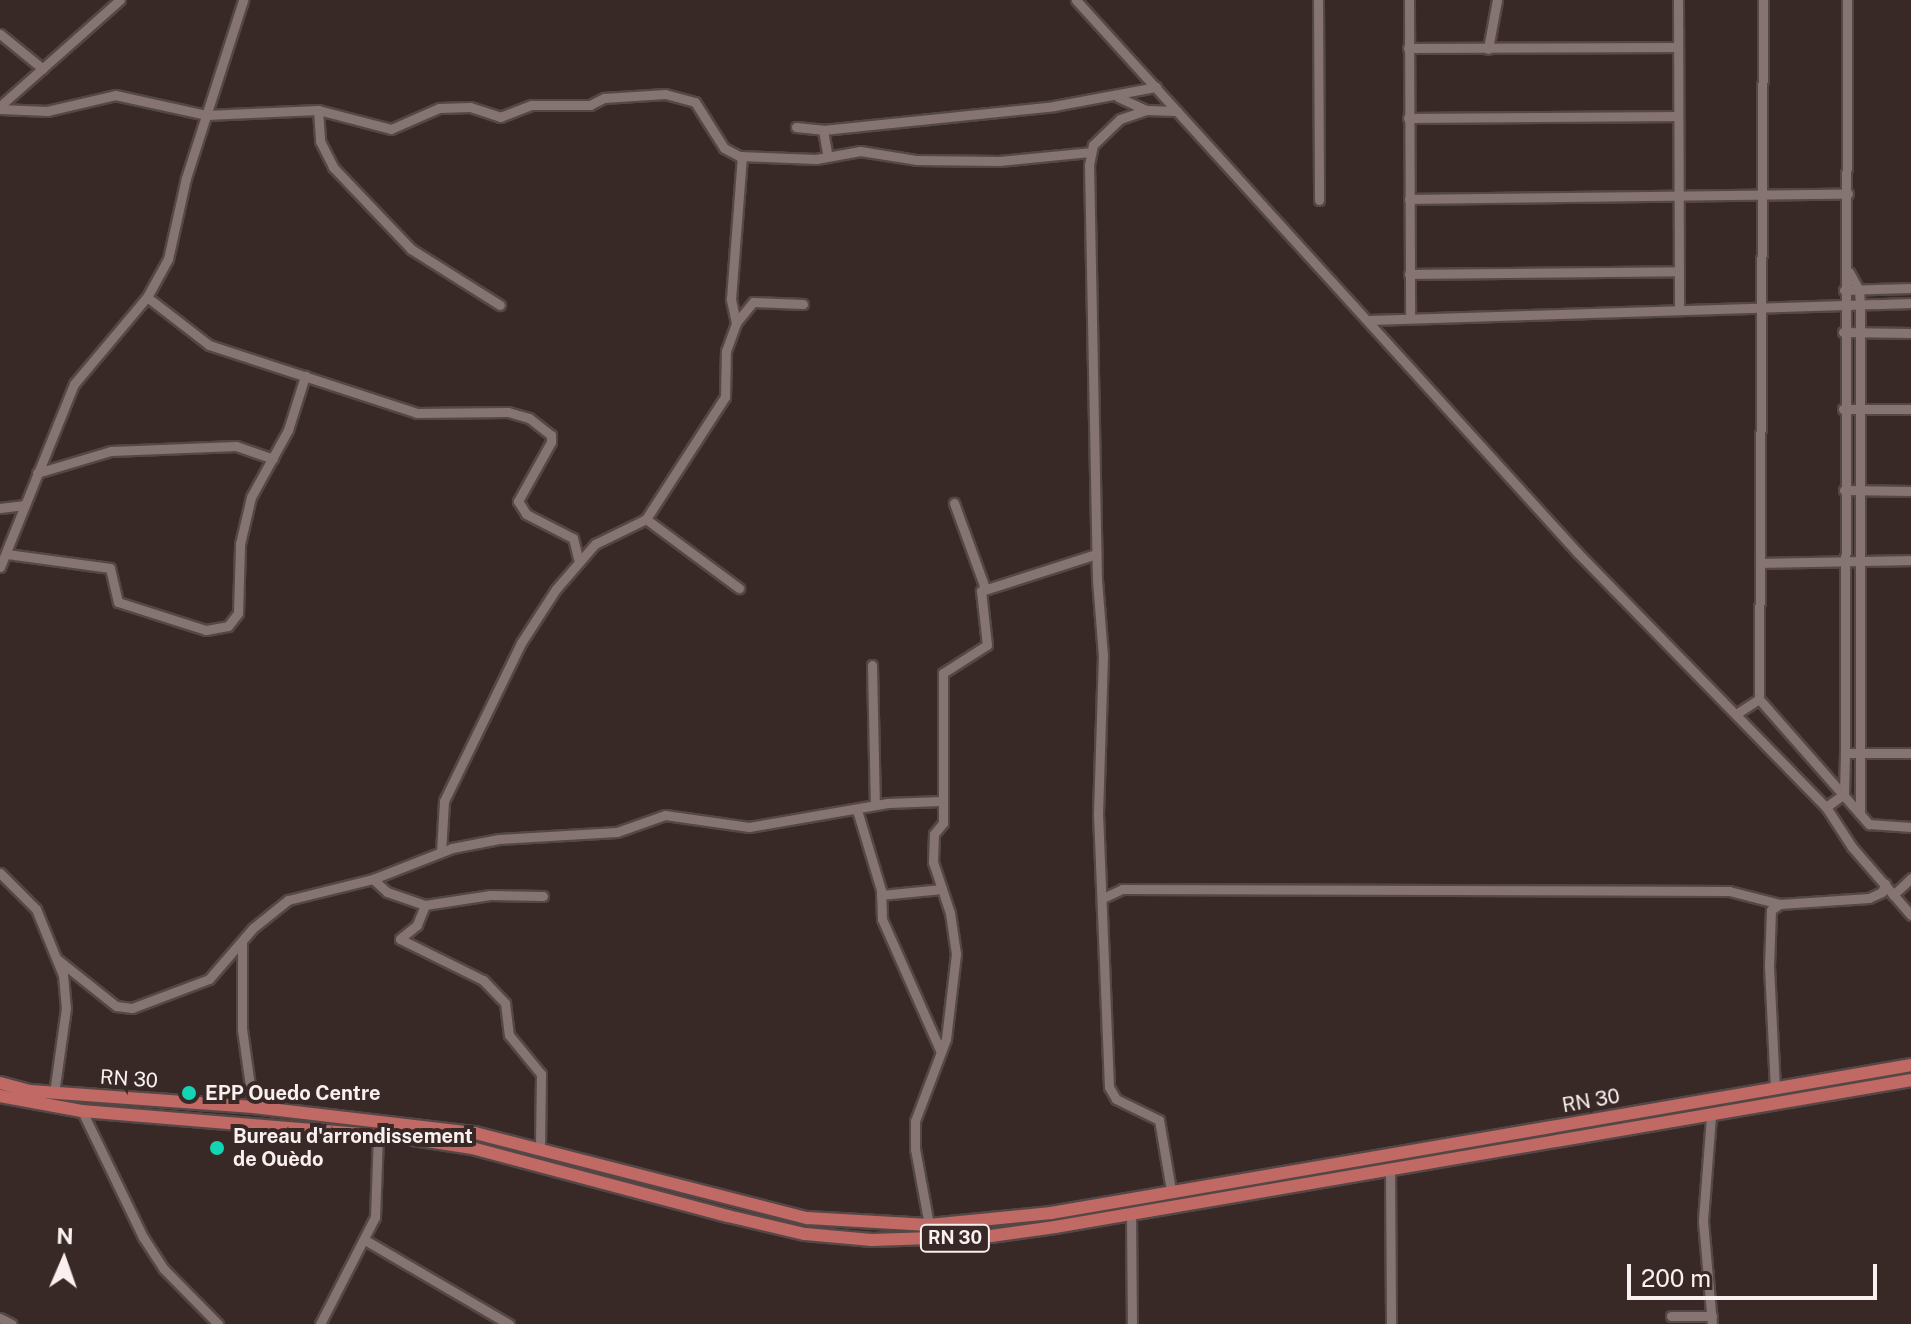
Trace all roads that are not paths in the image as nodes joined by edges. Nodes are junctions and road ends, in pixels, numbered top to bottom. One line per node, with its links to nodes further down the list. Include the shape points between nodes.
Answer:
1 (120, 0): 14 (street)
2 (243, 0): 21 (street)
3 (1318, 0): 33 (street)
4 (1409, 0): 12 (street)
5 (1497, 0): 13 (street)
6 (1678, 0): 11 (street)
7 (1763, 0): 29 (street)
8 (1847, 0): 30 (street)
9 (1078, 1): 15 (street)
10 (0, 34): 14 (street)
11 (1678, 47): 13 (street); 22 (street)
12 (1408, 48): 13 (street); 23 (street)
13 (1488, 49)
14 (43, 69): 17 (street)
15 (1156, 87): 16 (street); 20 (street)
16 (1118, 97): 19 (street); 25 (street)
17 (0, 107): 21 (street, via 47,111 115,95)
18 (318, 110): 21 (street); 27 (street, via 391,129 427,111 450,107 500,117 532,105 676,95 701,108 724,148); 43 (street, via 320,141 333,167 411,249)
19 (1146, 110): 20 (street); 26 (street, via 1120,119)
20 (1177, 111): 49 (street)
21 (206, 115): 40 (street, via 168,259)
22 (1678, 116): 23 (street); 31 (street)
23 (1408, 118): 32 (street)
24 (796, 127): 25 (street)
25 (823, 130): 28 (street)
26 (1090, 152): 28 (street, via 999,161 917,160 860,151); 68 (street)
27 (742, 156): 28 (street); 50 (street, via 731,299)
28 (828, 157)
29 (1763, 194): 30 (street); 31 (street); 47 (street)
30 (1848, 194): 35 (street)
31 (1679, 195): 32 (street); 34 (street)
32 (1409, 199): 36 (street)
33 (1319, 200)
34 (1679, 271): 36 (street); 46 (street)
35 (1849, 271): 38 (street); 39 (street)
36 (1409, 274): 48 (street)
37 (1911, 288): 39 (street)
38 (1844, 290): 39 (street); 44 (street)
39 (1859, 290): 45 (street)
40 (147, 297): 54 (street, via 209,345); 59 (street, via 85,366 57,418)
41 (1911, 303): 45 (street)
42 (803, 304): 50 (street, via 753,302)
43 (500, 305)
44 (1844, 305): 45 (street); 47 (street); 51 (street)
45 (1860, 305): 52 (street)
46 (1679, 309): 47 (street); 48 (street)
47 (1763, 310): 73 (street)
48 (1410, 315): 49 (street)
49 (1370, 320): 79 (street, via 1578,553)
50 (736, 323): 66 (street, via 726,351 725,397)
51 (1843, 332): 52 (street); 55 (street)
52 (1860, 333): 53 (street); 56 (street)
53 (1911, 333)
54 (305, 376): 58 (street); 72 (street, via 417,413 508,412 529,418 551,435 551,442 518,501 526,514 567,532)
55 (1843, 409): 56 (street); 60 (street)
56 (1861, 409): 57 (street); 61 (street)
57 (1911, 409)
58 (273, 459): 59 (street, via 236,446 111,451); 67 (street, via 248,507 237,572 237,617 217,631 118,602 110,568)
59 (37, 473): 64 (street)
60 (1844, 490): 61 (street); 69 (street)
61 (1860, 491): 62 (street); 70 (street)
62 (1911, 491)
63 (954, 503): 76 (street)
64 (25, 505): 65 (street); 67 (street)
65 (0, 508)
66 (646, 519): 72 (street, via 601,538); 75 (street)
67 (7, 554): 74 (street)
68 (1096, 554): 76 (street); 100 (street, via 1103,656 1098,814)
69 (1844, 560): 70 (street); 73 (street); 80 (street)
70 (1860, 560): 71 (street); 82 (street)
71 (1911, 560)
72 (579, 562): 91 (street, via 521,643 453,778 442,816)
73 (1761, 563): 78 (street)
74 (0, 567)
75 (739, 588)
76 (985, 588): 84 (street, via 979,601 987,645 948,667 940,684)
77 (872, 665): 85 (street)
78 (1759, 699): 79 (street); 83 (street)
79 (1736, 714): 86 (street)
80 (1845, 753): 82 (street); 83 (street)
81 (1911, 753): 82 (street)
82 (1861, 754): 88 (street)
83 (1844, 794): 86 (street); 88 (street)
84 (941, 801): 85 (street); 96 (street, via 943,823 934,834 933,862)
85 (875, 805): 87 (street)
86 (1826, 807): 95 (street)
87 (857, 810): 91 (street, via 749,827 665,815 617,832 499,839); 97 (street)
88 (1860, 813): 89 (street, via 1873,827)
89 (1909, 827): 90 (street)
90 (1911, 839)
91 (441, 852): 94 (street)
92 (0, 873): 105 (street, via 36,909)
93 (1911, 878): 98 (street)
94 (373, 879): 102 (street, via 387,892); 104 (street, via 288,900)
95 (1885, 884): 98 (street); 101 (street, via 1882,892 1869,898)
96 (942, 889): 97 (street); 106 (street, via 956,954)
97 (881, 895): 106 (street, via 884,925 907,964 924,1022)
98 (1893, 895): 103 (street)
99 (543, 896): 102 (street, via 490,895)
100 (1105, 897): 101 (street, via 1122,889 1729,891); 119 (street, via 1109,1087 1116,1099 1159,1120)
101 (1780, 904): 110 (street, via 1771,910 1769,953)
102 (425, 905): 117 (street, via 417,925 400,939 483,980 505,1003 509,1035 541,1074)
103 (1911, 915)
104 (242, 942): 105 (street, via 209,979 125,1009); 113 (street, via 242,1029)
105 (57, 959): 111 (street, via 66,1008)
106 (941, 1052): 121 (street, via 915,1121)
107 (1911, 1065): 110 (main road, RN 30 / RN 30)
108 (1911, 1080): 115 (main road, RN 30)
109 (0, 1083): 111 (main road, RN 30 / RN 30)
110 (1775, 1089): 119 (main road, RN 30 / RN 30)
111 (54, 1093): 113 (main road, RN 30 / RN 30)
112 (0, 1096): 114 (main road, RN 30)
113 (253, 1107): 117 (main road, RN 30 / RN 30, via 436,1128)
114 (82, 1111): 116 (main road, RN 30); 127 (street, via 150,1248)
115 (1711, 1116): 118 (main road, RN 30); 125 (street, via 1703,1221)
116 (378, 1135): 120 (main road, RN 30, via 472,1148 728,1216 844,1238 991,1236); 122 (street, via 375,1217)
117 (540, 1148): 121 (main road, RN 30 / RN 30, via 807,1218)
118 (1390, 1172): 120 (main road, RN 30); 131 (street)
119 (1171, 1190): 121 (main road, RN 30 / RN 30, via 1005,1220)
120 (1131, 1215): 130 (street)
121 (929, 1225)
122 (365, 1240): 128 (street); 129 (street)
123 (1671, 1316): 125 (street)
124 (0, 1318): 126 (street)
125 (1712, 1320)
126 (12, 1324)
127 (218, 1324)
128 (320, 1324)
129 (509, 1324)
130 (1132, 1324)
131 (1391, 1324)

